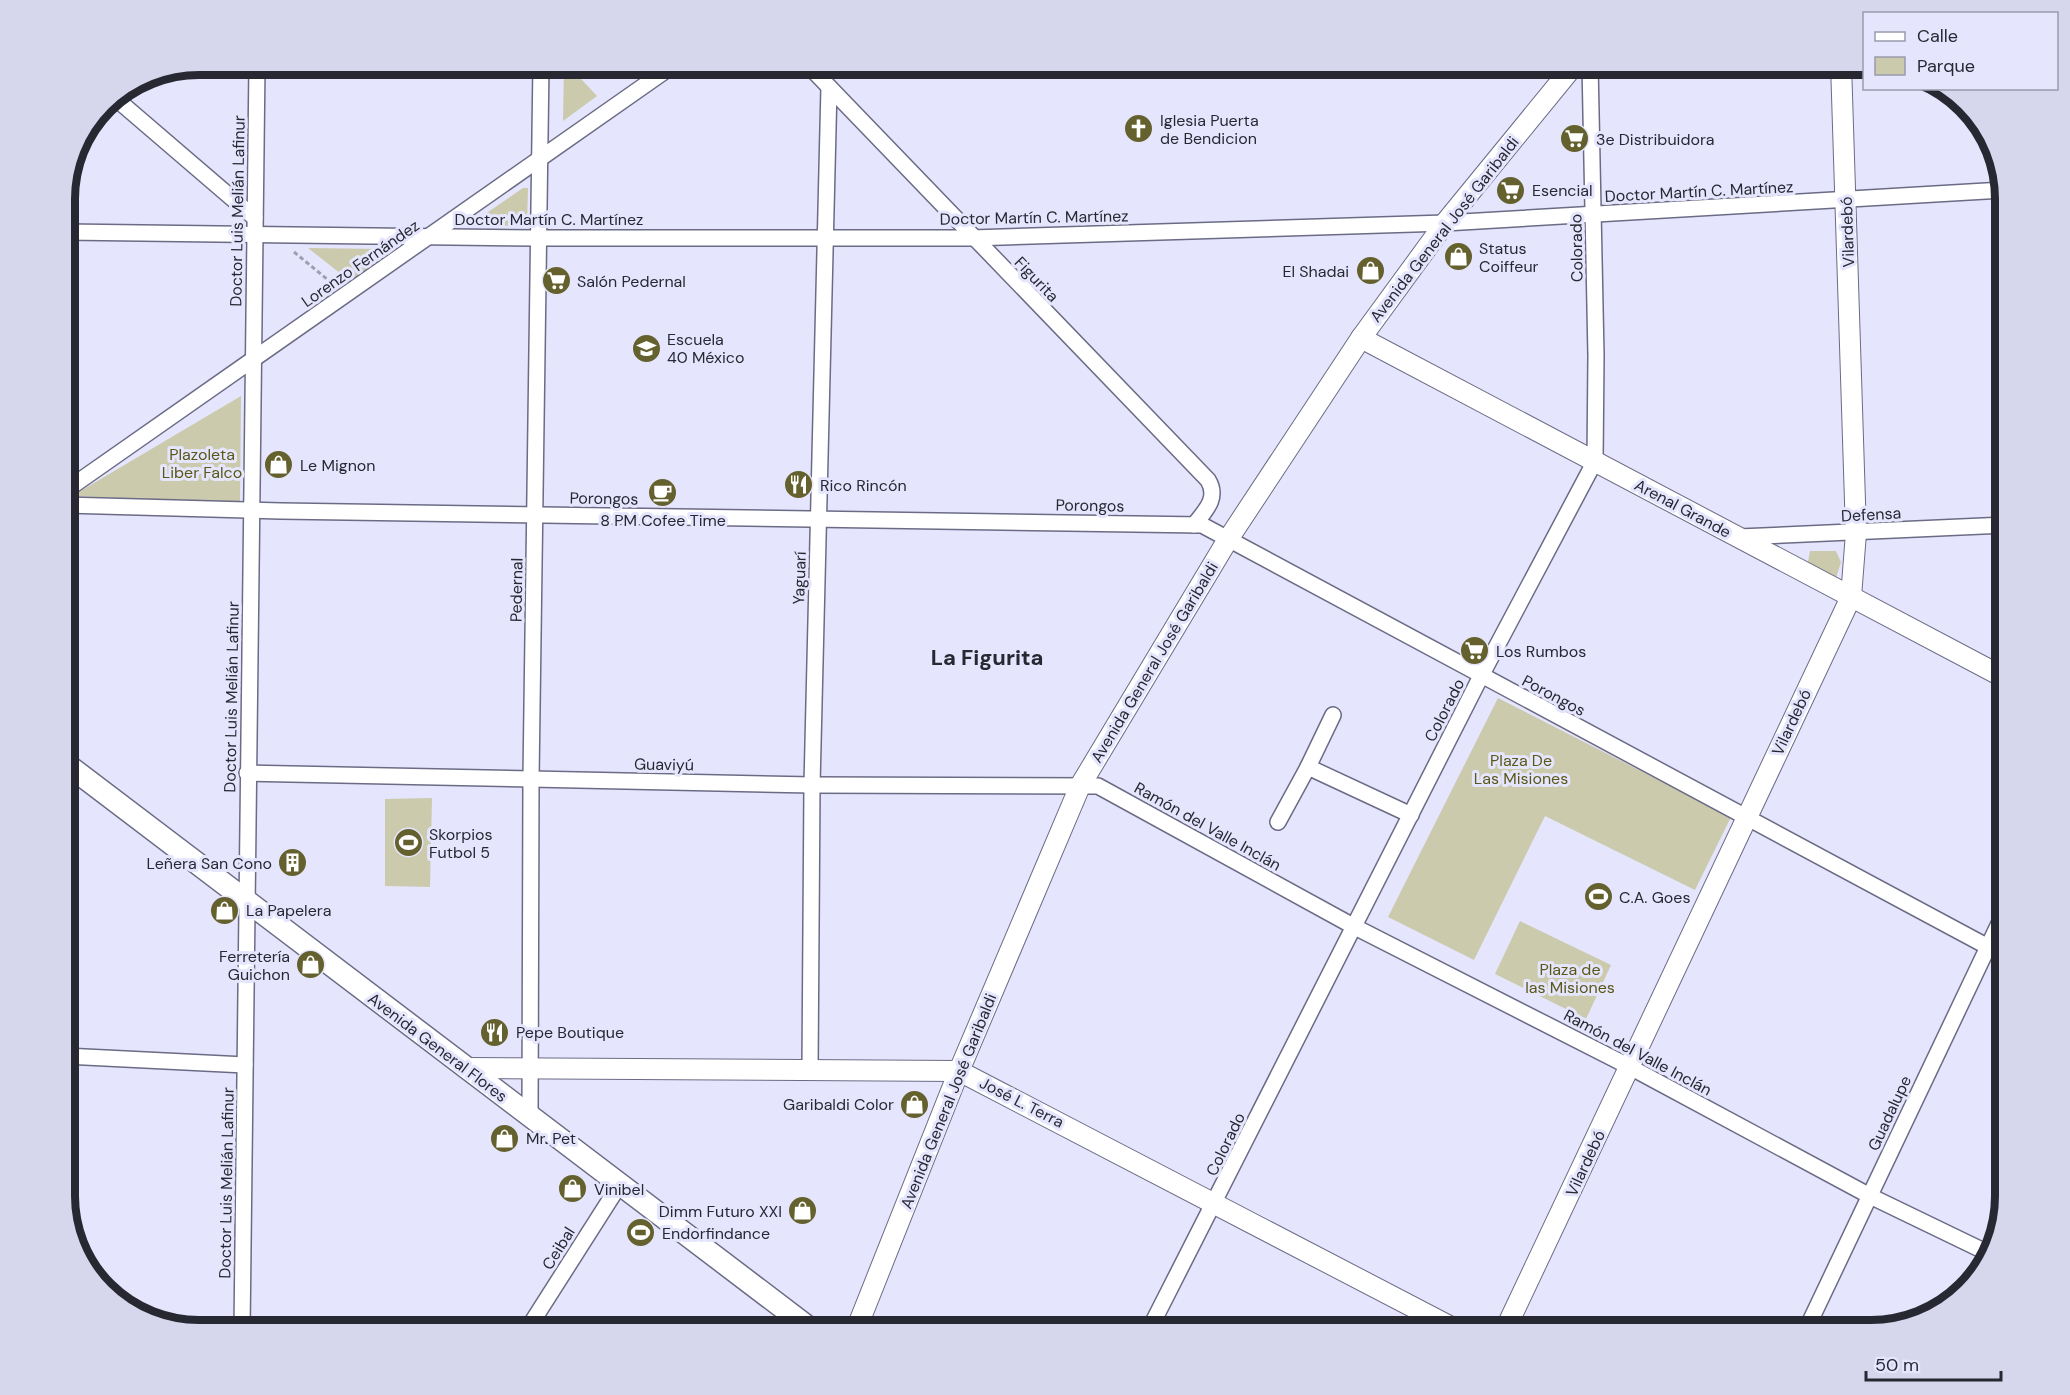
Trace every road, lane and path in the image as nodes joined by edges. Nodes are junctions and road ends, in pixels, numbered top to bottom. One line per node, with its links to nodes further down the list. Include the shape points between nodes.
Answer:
1 (256, 75): 15 (street, Doctor Luis Melián Lafinur)
2 (541, 75): 10 (street, Pedernal)
3 (659, 75): 10 (street, Lorenzo Fernández)
4 (818, 75): 8 (street, Figurita)
5 (1566, 75): 14 (street, Avenida General José Garibaldi)
6 (1590, 75): 13 (street, Colorado)
7 (1841, 75): 12 (street, Vilardebó)
8 (829, 87): 19 (street, Yaguarí); 21 (street, Figurita)
9 (121, 103): 15 (street)
10 (539, 160): 18 (street, Lorenzo Fernández); 20 (street, Pedernal)
11 (1995, 191): 12 (street, Doctor Martín C. Martínez)
12 (1846, 201): 13 (street, Doctor Martín C. Martínez); 33 (street, Vilardebó)
13 (1593, 214): 14 (street, Doctor Martín C. Martínez); 25 (street, Colorado)
14 (1445, 223): 21 (street, Doctor Martín C. Martínez); 23 (street, Avenida General José Garibaldi)
15 (255, 225): 16 (street, Doctor Martín C. Martínez); 17 (street, Doctor Martín C. Martínez); 24 (street, Doctor Luis Melián Lafinur)
16 (75, 232)
17 (271, 233): 18 (street, Doctor Martín C. Martínez); 22 (path)
18 (431, 236): 20 (street, Doctor Martín C. Martínez); 22 (street, Lorenzo Fernández)
19 (824, 237): 20 (street, Doctor Martín C. Martínez); 21 (street, Doctor Martín C. Martínez); 30 (street, Yaguarí)
20 (537, 238): 29 (street, Pedernal)
21 (972, 238): 31 (street, Figurita, via 1208,480 1213,496)
22 (345, 295): 24 (street, Lorenzo Fernández)
23 (1361, 338): 25 (street, Arenal Grande); 35 (street, Avenida General José Garibaldi)
24 (252, 358): 26 (street, Lorenzo Fernández); 28 (street, Doctor Luis Melián Lafinur)
25 (1595, 461): 34 (street, Arenal Grande); 38 (street, Colorado)
26 (75, 484)
27 (75, 505): 28 (street, Porongos)
28 (251, 510): 29 (street, Porongos); 41 (street, Doctor Luis Melián Lafinur)
29 (535, 515): 30 (street, Porongos); 43 (street, Pedernal)
30 (819, 520): 31 (street, Porongos); 44 (street, Yaguarí)
31 (1194, 525): 35 (street, Porongos, via 1214,530)
32 (1995, 526): 33 (street, Defensa)
33 (1856, 533): 34 (street, Defensa); 36 (street, Vilardebó)
34 (1739, 537): 36 (street, Arenal Grande)
35 (1227, 541): 38 (street, Porongos); 45 (street, Avenida General José Garibaldi)
36 (1851, 597): 37 (street, Arenal Grande); 47 (street, Vilardebó)
37 (1995, 672)
38 (1481, 676): 46 (street, Colorado); 47 (street, Porongos)
39 (1333, 715): 40 (street)
40 (1308, 767): 46 (street); 48 (street)
41 (248, 773): 43 (street, Guaviyú); 49 (street, Doctor Luis Melián Lafinur)
42 (75, 774): 49 (main road, Avenida General Flores)
43 (531, 779): 44 (street, Guaviyú); 58 (street, Pedernal)
44 (812, 785): 45 (street, Guaviyú); 59 (street, Yaguarí)
45 (1080, 786): 50 (street, Ramón del Valle Inclán, via 1098,786); 60 (street, Avenida General José Garibaldi)
46 (1411, 815): 50 (street, Colorado)
47 (1746, 816): 52 (street, Porongos); 56 (street, Vilardebó)
48 (1278, 822)
49 (246, 902): 55 (street, Doctor Luis Melián Lafinur); 57 (main road, Avenida General Flores)
50 (1353, 926): 56 (street, Ramón del Valle Inclán); 64 (street, Colorado)
51 (1995, 932): 52 (street, Guadalupe)
52 (1988, 946): 53 (street, Porongos); 63 (street, Guadalupe)
53 (1995, 950)
54 (75, 1056): 55 (street)
55 (245, 1065): 66 (street, Doctor Luis Melián Lafinur)
56 (1630, 1067): 63 (street, Ramón del Valle Inclán); 72 (street, Vilardebó)
57 (466, 1068): 58 (street, José L. Terra); 61 (main road, Avenida General Flores)
58 (529, 1069): 59 (street, José L. Terra); 61 (street, Pedernal)
59 (810, 1070): 60 (street, José L. Terra)
60 (959, 1071): 64 (street, José L. Terra); 69 (street, Avenida General José Garibaldi)
61 (530, 1117): 62 (main road, Avenida General Flores)
62 (620, 1185): 67 (street, Ceibal); 68 (main road, Avenida General Flores)
63 (1870, 1196): 65 (street, Ramón del Valle Inclán); 73 (street, Guadalupe)
64 (1216, 1203): 70 (street, Colorado); 71 (street, José L. Terra)
65 (1982, 1250)
66 (242, 1320)
67 (533, 1320)
68 (799, 1320)
69 (860, 1320)
70 (1154, 1320)
71 (1438, 1320)
72 (1510, 1320)
73 (1811, 1320)

